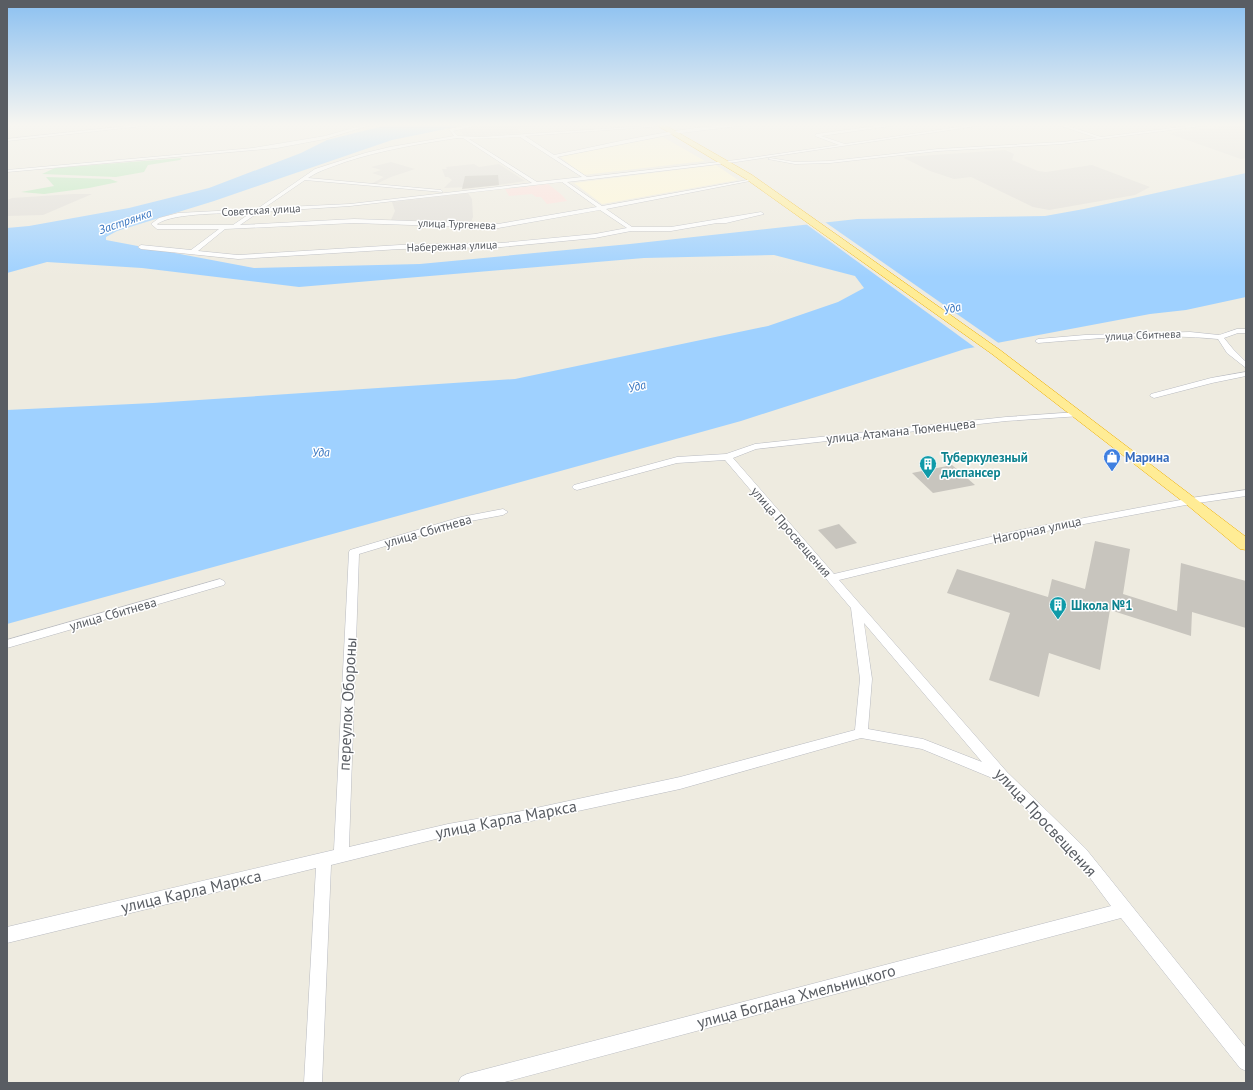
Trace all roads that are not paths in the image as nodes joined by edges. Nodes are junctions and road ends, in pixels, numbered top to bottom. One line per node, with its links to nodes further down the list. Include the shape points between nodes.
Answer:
1 (311, 175): 7 (street)
2 (522, 175): 10 (street)
3 (582, 175): 6 (street)
4 (605, 175): 6 (street, Советская улица)
5 (745, 175): 9 (highway)
6 (585, 177): 8 (street, Советская улица)
7 (305, 179): 11 (street); 13 (street)
8 (562, 180): 10 (street, Советская улица); 12 (street)
9 (753, 180): 12 (street, улица Тургенева); 27 (highway, via 996,352)
10 (535, 183): 11 (street, Советская улица)
11 (458, 192): 13 (street, Советская улица, via 350,205)
12 (600, 208): 17 (street, улица Тургенева, via 498,226 354,221); 18 (street)
13 (259, 211): 15 (street, Советская улица, via 178,215 161,219 154,224); 17 (street)
14 (761, 214): 18 (street, Набережная улица, via 671,229)
15 (157, 227): 16 (street, улица Тургенева)
16 (224, 227): 17 (street, улица Тургенева); 20 (street)
17 (235, 227)
18 (631, 229): 20 (street, Набережная улица, via 595,236 500,245 400,247 238,257)
19 (141, 247): 20 (street, Набережная улица)
20 (193, 252)
21 (1246, 331): 22 (street, улица Сбитнева, via 1237,331)
22 (1220, 337): 23 (street, улица Сбитнева, via 1190,334); 24 (street)
23 (1038, 341)
24 (1246, 366)
25 (1246, 374): 26 (street, via 1205,381)
26 (1154, 396)
27 (1078, 414): 28 (street, улица Атамана Тюменцева, via 1006,419 755,447); 31 (highway)
28 (727, 457): 29 (street, via 676,460); 35 (street, улица Просвещения)
29 (576, 487)
30 (1246, 493): 31 (street, Нагорная улица)
31 (1191, 501): 33 (highway); 35 (street, Нагорная улица, via 1020,532)
32 (503, 512): 34 (street, улица Сбитнева, via 464,519)
33 (1246, 545)
34 (354, 552): 41 (street, переулок Обороны)
35 (831, 578): 37 (street, улица Просвещения)
36 (220, 583): 38 (street, улица Сбитнева)
37 (856, 606): 39 (street, via 866,679); 40 (street, улица Просвещения)
38 (7, 644)
39 (861, 733): 40 (street, улица Карла Маркса, via 923,744); 41 (street, улица Карла Маркса, via 680,783 448,830)
40 (1002, 776): 43 (street, улица Просвещения, via 1081,854)
41 (341, 855): 42 (street, улица Карла Маркса)
42 (324, 859): 44 (street, улица Карла Маркса); 46 (street)
43 (1124, 910): 45 (street, улица Просвещения); 47 (street, улица Богдана Хмельницкого)
44 (7, 935)
45 (1246, 1062)
46 (313, 1083)
47 (468, 1083)

